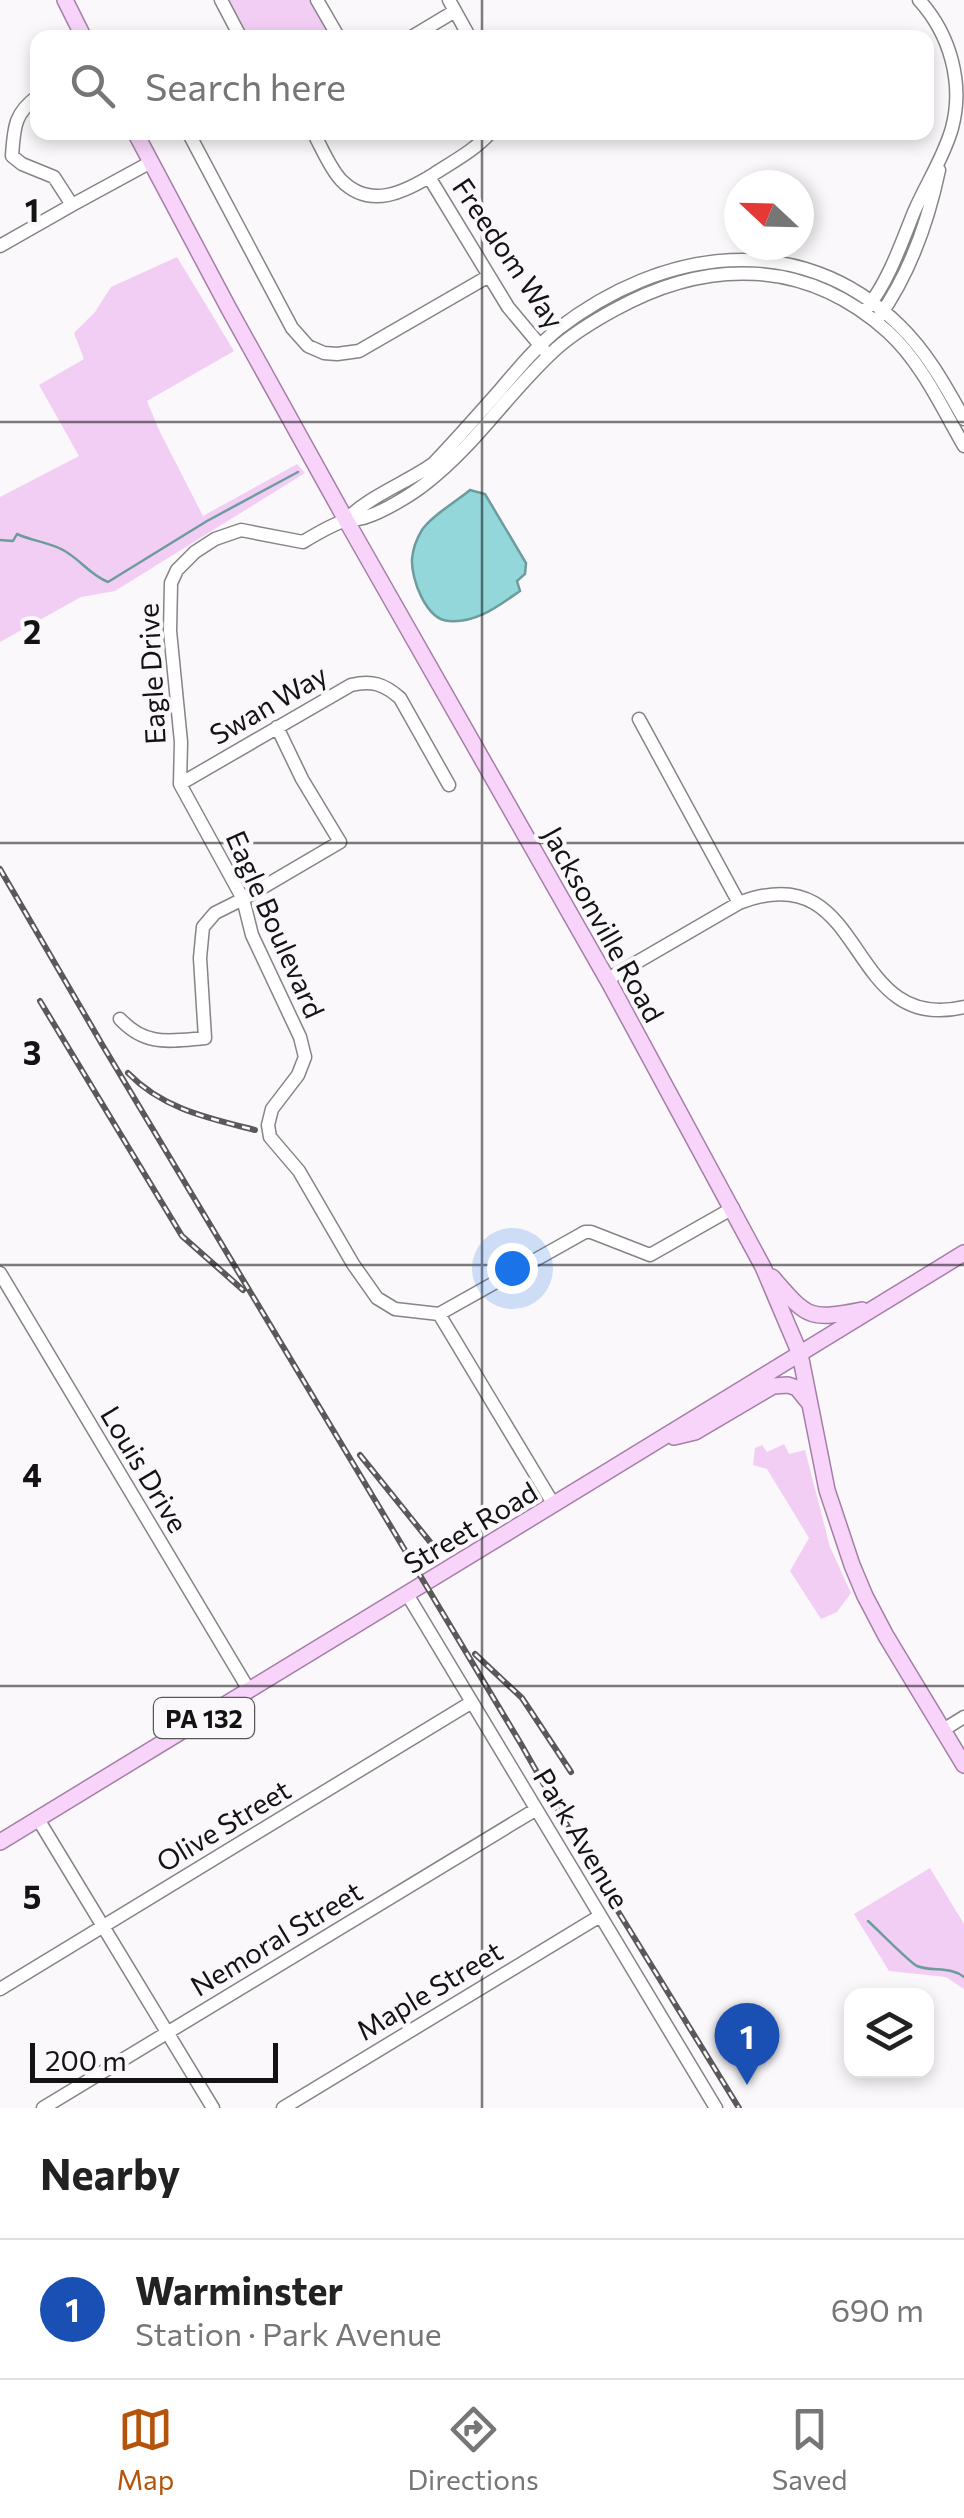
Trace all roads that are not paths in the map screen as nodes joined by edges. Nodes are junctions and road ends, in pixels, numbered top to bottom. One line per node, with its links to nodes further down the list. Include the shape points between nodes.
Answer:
1 (65, 0): 6 (main road)
2 (221, 0): 7 (street)
3 (317, 0): 8 (street)
4 (919, 0): 11 (street)
5 (452, 6): 9 (street); 10 (street)
6 (80, 30)
7 (236, 30)
8 (334, 30)
9 (420, 30)
10 (466, 30)
11 (959, 69): 22 (street, via 952,128 918,242 905,273)
12 (30, 102): 19 (street, via 13,133 12,156 54,176)
13 (140, 140): 17 (main road, Jacksonville Road)
14 (192, 140): 21 (street, via 292,328 308,346 330,354 358,350)
15 (318, 140): 18 (street, via 340,179 358,191 386,197)
16 (484, 140): 18 (street)
17 (150, 162): 19 (street); 26 (main road, Jacksonville Road)
18 (429, 177): 21 (street, Freedom Way)
19 (72, 205): 20 (street)
20 (0, 246)
21 (488, 276): 23 (street, Freedom Way)
22 (873, 312): 23 (street, via 793,280 712,274 633,300); 24 (street, via 910,336); 25 (street, via 918,368)
23 (544, 351): 26 (street, via 465,450 434,477 366,518)
24 (964, 418)
25 (964, 446)
26 (346, 520): 29 (street, Eagle Drive, via 303,542 241,530 215,538 178,570 171,583 170,631); 33 (main road, Jacksonville Road)
27 (638, 720): 32 (street)
28 (277, 727): 29 (street, Swan Way); 30 (street, Swan Way, via 352,685 388,687); 31 (street, via 340,842)
29 (180, 784): 31 (street, Eagle Boulevard)
30 (450, 785)
31 (243, 899): 35 (street, via 203,927 205,1038 154,1040); 41 (street, Eagle Boulevard, via 305,1057 272,1108 270,1137 300,1171 377,1298 395,1309)
32 (739, 903): 33 (street); 34 (street, via 769,894 810,900 839,922 892,993 922,1008)
33 (608, 979): 36 (main road, Jacksonville Road)
34 (964, 1007)
35 (120, 1019)
36 (733, 1208): 38 (main road, Jacksonville Road); 41 (street, via 650,1256 585,1232)
37 (964, 1253): 40 (main road, Street Road / PA 132)
38 (763, 1266): 40 (main road, via 816,1317); 42 (main road, Jacksonville Road)
39 (0, 1274): 47 (street, Louis Drive)
40 (876, 1307): 42 (main road, Street Road / PA 132)
41 (438, 1314): 45 (street)
42 (800, 1354): 43 (main road, Jacksonville Road); 44 (main road, Street Road / PA 132)
43 (812, 1406): 44 (main road, via 796,1388 773,1386 695,1432); 50 (main road, Jacksonville Road, via 831,1505 858,1580)
44 (660, 1440): 45 (main road, Street Road / PA 132)
45 (554, 1504): 46 (main road, Street Road / PA 132)
46 (407, 1594): 47 (main road, Street Road / PA 132); 48 (street, Park Avenue)
47 (249, 1690): 53 (main road, Street Road / PA 132)
48 (472, 1702): 52 (street, Park Avenue); 56 (street, Olive Street)
49 (964, 1717): 50 (street)
50 (944, 1730): 51 (main road, Jacksonville Road)
51 (964, 1765)
52 (535, 1810): 55 (street, Park Avenue); 58 (street, Nemoral Street)
53 (38, 1818): 54 (main road, Street Road / PA 132); 56 (street)
54 (0, 1842)
55 (600, 1916): 61 (street, Maple Street); 62 (street, Park Avenue)
56 (104, 1927): 57 (street, Olive Street); 58 (street)
57 (0, 1989)
58 (168, 2033): 59 (street, Nemoral Street); 60 (street)
59 (44, 2108)
60 (213, 2108)
61 (283, 2108)
62 (716, 2108)

